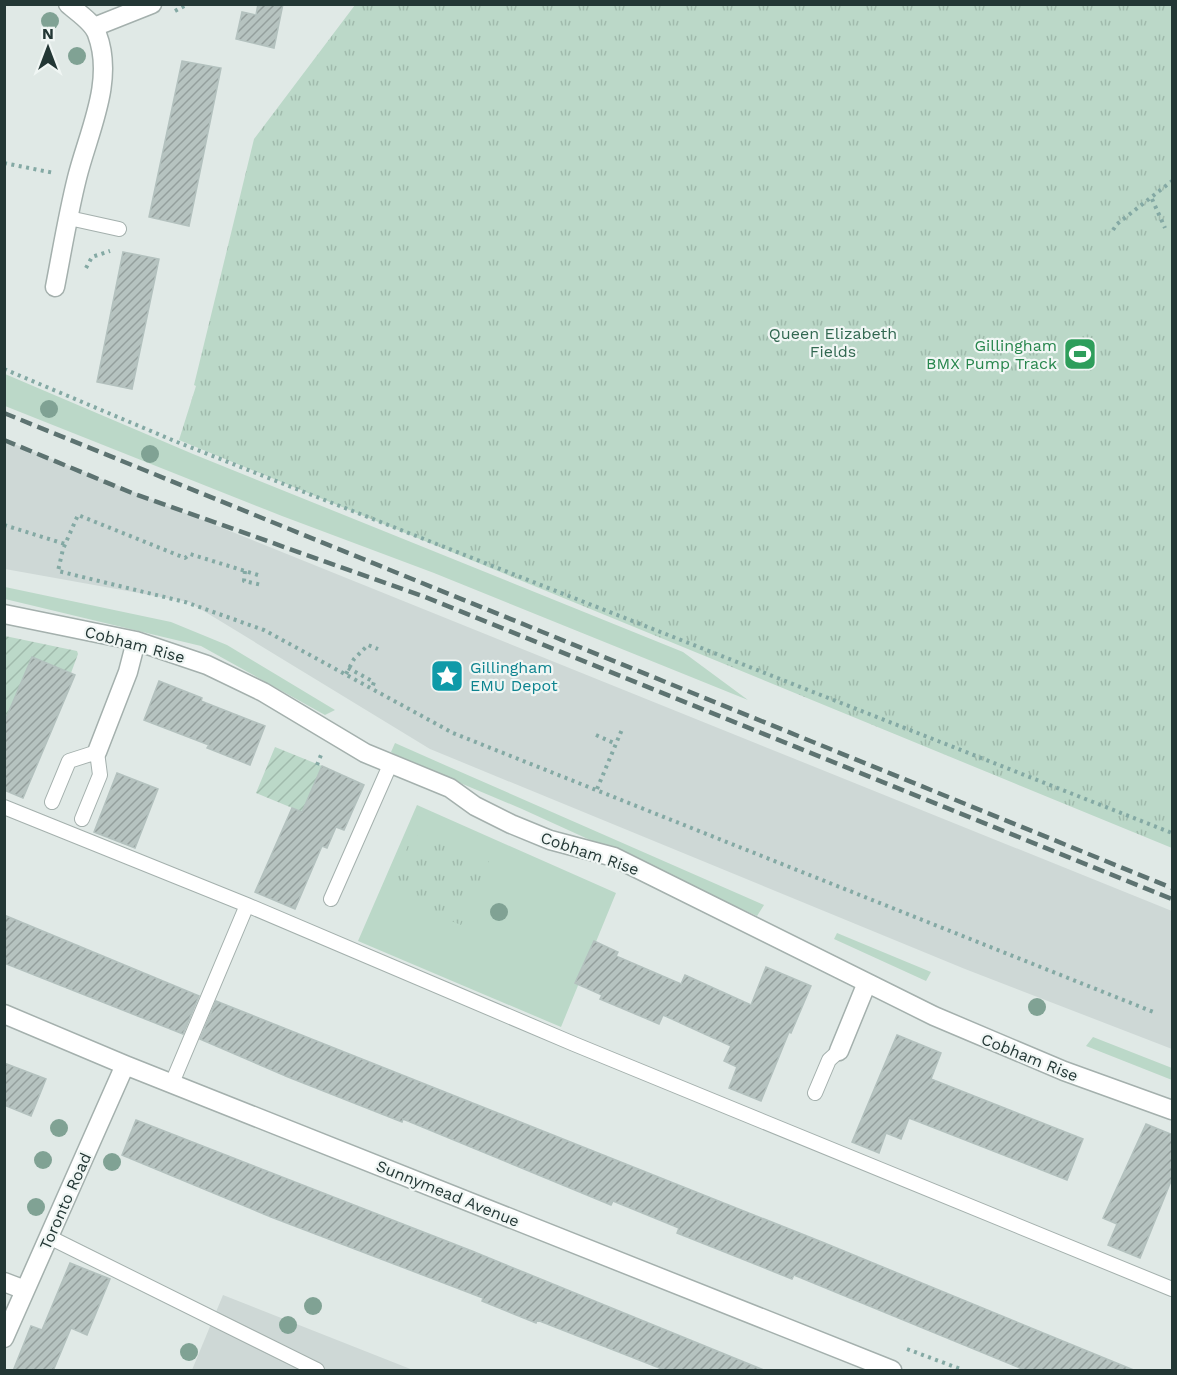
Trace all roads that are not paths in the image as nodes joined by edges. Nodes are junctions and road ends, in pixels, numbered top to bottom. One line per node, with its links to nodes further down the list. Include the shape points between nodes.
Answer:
1 (68, 4): 3 (street)
2 (152, 4): 3 (street)
3 (94, 27): 4 (street, via 102,55 101,88)
4 (69, 218): 5 (lane); 6 (street)
5 (120, 229)
6 (54, 287)
7 (4, 614): 8 (street, Cobham Rise)
8 (136, 641): 9 (street); 10 (street, Cobham Rise, via 245,683)
9 (97, 752): 11 (lane, via 69,761); 13 (lane, via 100,775)
10 (390, 765): 14 (lane); 16 (street, Cobham Rise, via 450,788 477,807 540,836 639,868)
11 (52, 802)
12 (4, 807): 15 (lane)
13 (82, 819)
14 (331, 899)
15 (248, 905): 20 (lane); 25 (lane, via 574,1044)
16 (866, 985): 18 (street); 22 (street, Cobham Rise, via 1044,1064)
17 (4, 1014): 19 (street, Sunnymead Avenue)
18 (839, 1051): 21 (lane, via 828,1060)
19 (125, 1065): 20 (street, Sunnymead Avenue); 23 (street, Toronto Road)
20 (172, 1083): 29 (street, Sunnymead Avenue)
21 (815, 1093)
22 (1173, 1110)
23 (49, 1237): 26 (street, Toronto Road); 28 (lane)
24 (4, 1282): 26 (street)
25 (1173, 1289)
26 (25, 1290): 27 (street, Toronto Road)
27 (4, 1338)
28 (317, 1371)
29 (892, 1371)

